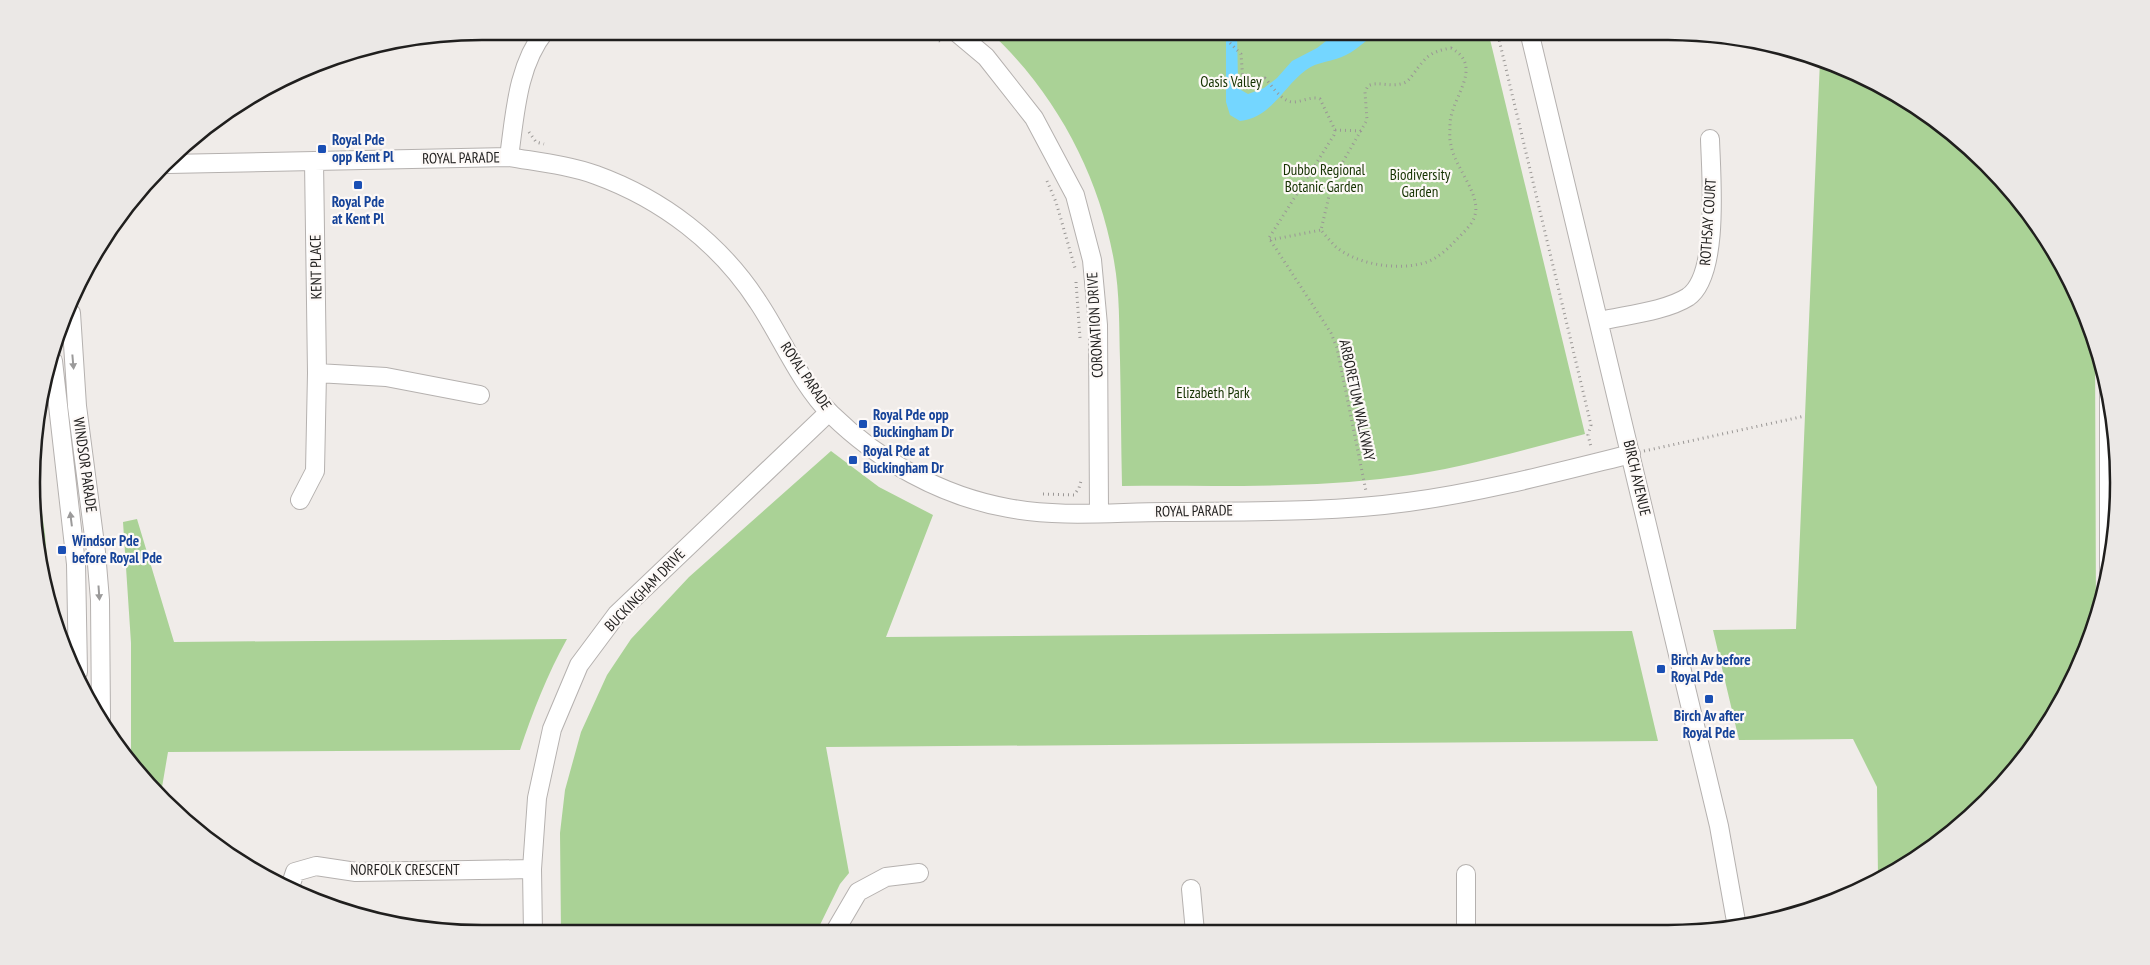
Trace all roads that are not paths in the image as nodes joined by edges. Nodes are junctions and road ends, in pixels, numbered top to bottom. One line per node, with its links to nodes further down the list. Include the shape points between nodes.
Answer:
1 (538, 40): 5 (street, via 517,96)
2 (953, 40): 18 (street, CORONATION DRIVE, via 986,57 1034,118 1075,195 1092,260 1098,325)
3 (1531, 40): 9 (street, BIRCH AVENUE)
4 (1710, 139): 9 (street, ROTHSAY COURT, via 1712,196 1707,262 1698,287 1678,302)
5 (509, 157): 6 (street, ROYAL PARADE); 13 (street, ROYAL PARADE, via 594,174 655,203 699,234 730,263 758,301)
6 (314, 161): 7 (street, ROYAL PARADE); 10 (street, KENT PLACE)
7 (176, 164)
8 (71, 319): 21 (street, WINDSOR PARADE, one-way to 21, via 77,406 96,552)
9 (1600, 322): 14 (street, BIRCH AVENUE)
10 (317, 373): 12 (street, via 386,377); 16 (street, KENT PLACE, via 314,471)
11 (54, 375): 19 (street, WINDSOR PARADE, one-way to 11, via 76,564)
12 (480, 395)
13 (829, 412): 18 (street, ROYAL PARADE, via 894,464 932,485 1009,509); 23 (street, BUCKINGHAM DRIVE, via 617,614 579,665 552,729 537,798)
14 (1631, 454): 18 (street, ROYAL PARADE, via 1451,495 1369,507); 28 (street, BIRCH AVENUE, via 1719,826)
15 (2109, 454): 17 (street)
16 (300, 500)
17 (2109, 511)
18 (1099, 512)
19 (78, 660)
20 (86, 678): 21 (street)
21 (102, 678): 22 (street, WINDSOR PARADE)
22 (101, 706)
23 (532, 869): 26 (street, NORFOLK CRESCENT, via 356,872 316,866 295,872); 29 (street, BUCKINGHAM DRIVE)
24 (919, 873): 30 (street, via 886,877 858,892)
25 (1466, 874): 32 (street)
26 (292, 881)
27 (1191, 889): 31 (street)
28 (1736, 919)
29 (533, 925)
30 (839, 925)
31 (1194, 925)
32 (1466, 925)

